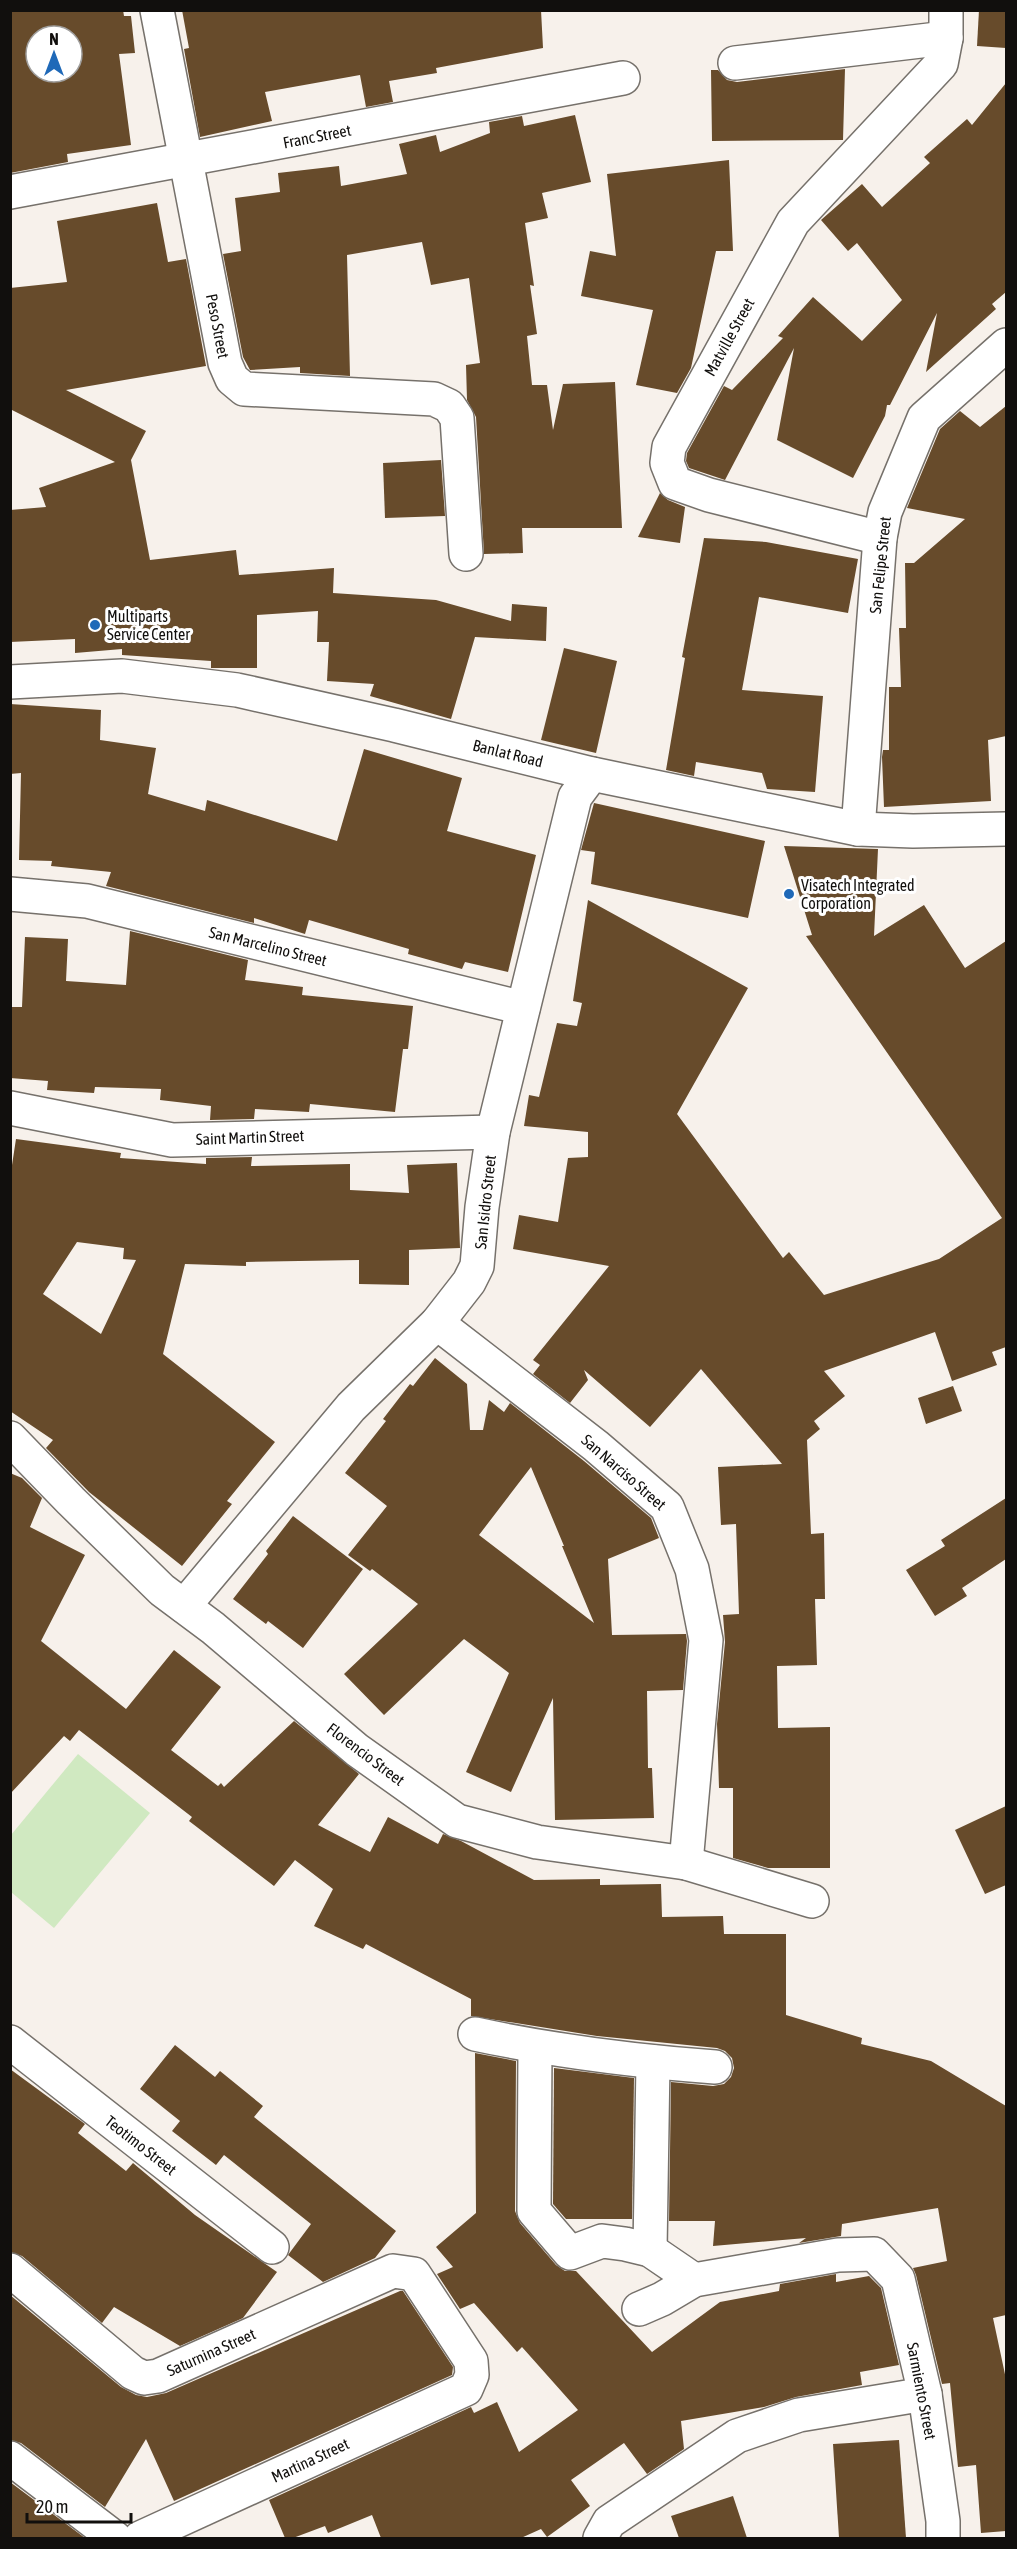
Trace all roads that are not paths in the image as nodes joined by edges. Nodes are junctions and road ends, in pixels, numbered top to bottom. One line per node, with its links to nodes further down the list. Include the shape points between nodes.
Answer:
1 (157, 10): 5 (street, Peso Street)
2 (946, 24): 3 (street, Matville Street); 8 (street, Matville Street, via 941,64 793,222 669,447 668,463 675,483)
3 (735, 63)
4 (623, 78): 5 (street, Franc Street)
5 (186, 160): 6 (street, Franc Street); 9 (street, Peso Street, via 225,363 232,379 244,388 434,399 449,406 457,418)
6 (10, 192)
7 (1006, 345): 8 (street, San Felipe Street, via 924,418 885,512)
8 (880, 538): 12 (street, San Felipe Street)
9 (466, 554)
10 (10, 682): 11 (street, Banlat Road, via 122,676 237,690)
11 (592, 774): 12 (street, Banlat Road); 15 (street, San Isidro Street, via 575,797)
12 (858, 829): 13 (street, Banlat Road)
13 (1006, 829)
14 (10, 894): 15 (street, San Marcelino Street, via 87,901)
15 (523, 1008): 17 (street, San Isidro Street)
16 (10, 1107): 17 (street, Saint Martin Street, via 172,1140)
17 (493, 1132): 18 (street, San Isidro Street, via 477,1266)
18 (437, 1323): 20 (street, San Isidro Street, via 351,1407); 21 (street, San Narciso Street, via 668,1507 692,1569 706,1640)
19 (10, 1438): 20 (street, Florencio Street, via 162,1590)
20 (183, 1606): 21 (street, Florencio Street, via 357,1750 457,1821 537,1842)
21 (686, 1863): 22 (street, Florencio Street)
22 (812, 1900)
23 (475, 2034): 25 (street)
24 (10, 2042): 28 (street, Teotimo Street)
25 (535, 2047): 26 (street); 29 (street, via 534,2211 570,2253 602,2241)
26 (653, 2062): 27 (street); 29 (street)
27 (715, 2067)
28 (272, 2247)
29 (650, 2250): 31 (street)
30 (10, 2270): 33 (street, Saturnina Street, via 132,2373 144,2378 158,2376 393,2271 403,2271 414,2274 471,2361)
31 (694, 2280): 32 (street); 34 (street, Sarmiento Street, via 838,2255 874,2254 898,2279)
32 (639, 2309)
33 (472, 2375): 37 (street, Martina Street, via 466,2389)
34 (925, 2394): 38 (street, via 799,2415 737,2436 609,2522); 39 (street, Sarmiento Street)
35 (10, 2458): 36 (street)
36 (115, 2538)
37 (140, 2538)
38 (600, 2538)
39 (943, 2538)

